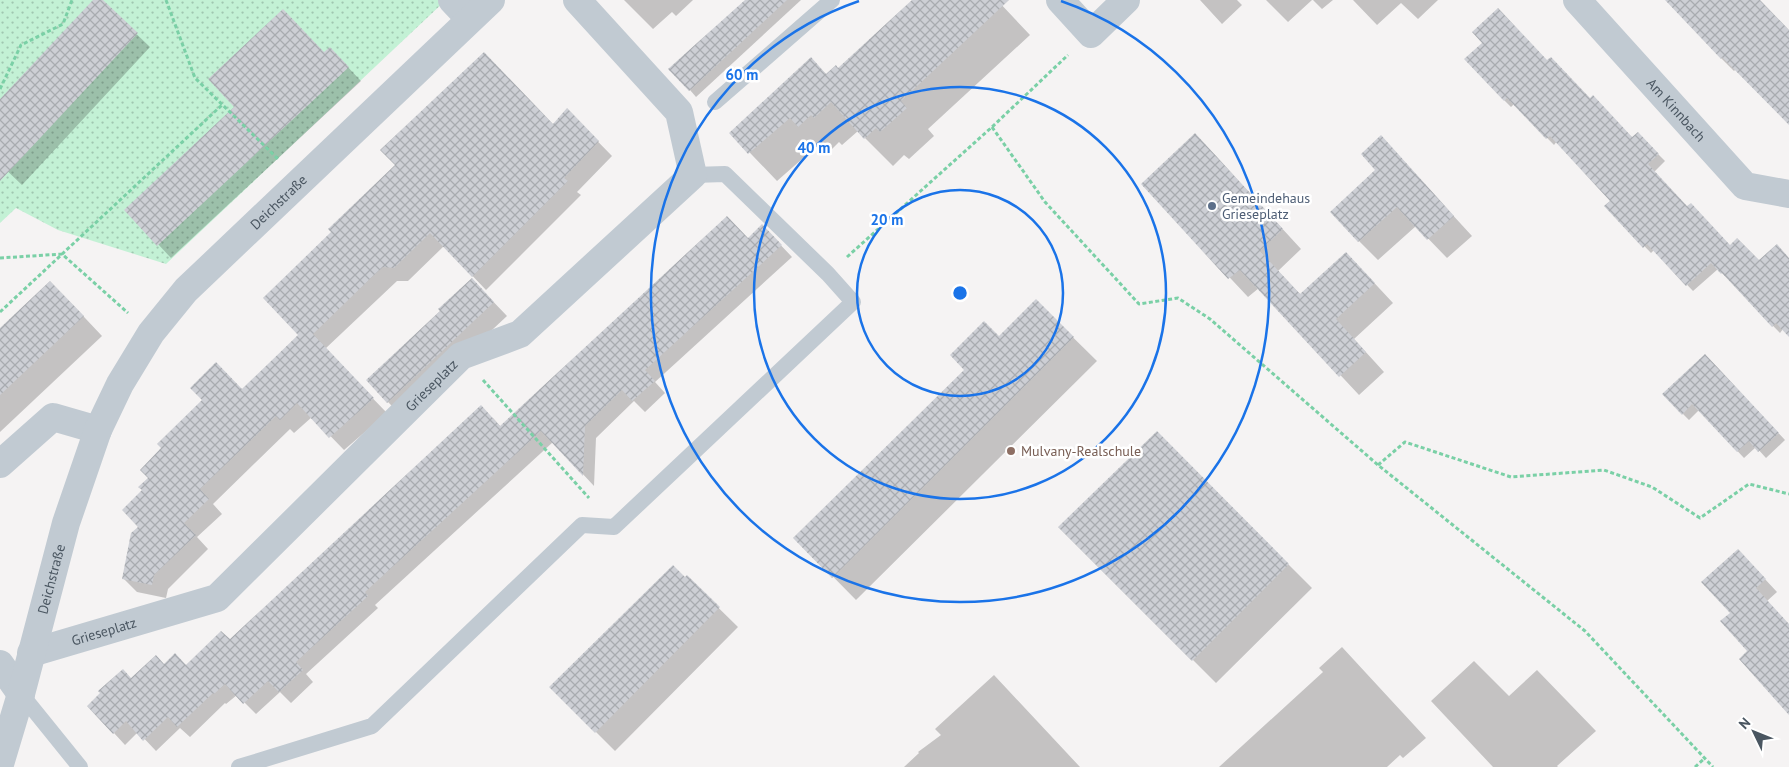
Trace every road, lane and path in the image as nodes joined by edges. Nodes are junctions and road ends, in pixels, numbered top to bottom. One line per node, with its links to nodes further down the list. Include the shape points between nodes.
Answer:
1 (72, 0): 11 (path, via 63,24 21,45)
2 (166, 0): 13 (path, via 195,78)
3 (491, 0): 9 (street, Deichstraße)
4 (578, 0): 15 (street, via 679,112)
5 (832, 0): 12 (lane)
6 (1060, 0): 10 (street)
7 (1126, 0): 10 (street)
8 (1577, 0): 17 (street, Am Kinnbach, via 1745,186)
9 (461, 10): 16 (street, Deichstraße)
10 (1090, 34): 14 (path)
11 (0, 89)
12 (715, 102)
13 (223, 104): 16 (path); 18 (path)
14 (992, 127): 20 (path); 26 (path, via 1045,202 1139,304 1178,298 1210,320)
15 (693, 175): 20 (lane, via 725,174); 23 (street, Grieseplatz, via 520,334)
16 (300, 181): 22 (street, Deichstraße, via 186,290)
17 (1789, 194)
18 (62, 254): 19 (path); 21 (path); 22 (path)
19 (0, 258)
20 (828, 274): 28 (lane, via 853,302)
21 (0, 312)
22 (151, 333): 24 (street, Deichstraße, via 120,384)
23 (461, 356): 28 (path); 29 (street, Grieseplatz, via 217,598)
24 (98, 430): 25 (street, via 54,417); 29 (street, Deichstraße, via 66,523)
25 (0, 464)
26 (1378, 465): 27 (path, via 1404,442 1511,477 1604,470 1652,487 1700,518 1749,484); 32 (path, via 1585,632)
27 (1789, 494)
28 (614, 527): 35 (lane, via 582,525 372,726)
29 (31, 653): 31 (street, Deichstraße)
30 (0, 664): 31 (street)
31 (21, 694): 33 (street, Deichstraße); 34 (lane)
32 (1705, 758): 36 (path); 37 (path)
33 (0, 764)
34 (80, 767)
35 (239, 767)
36 (1695, 767)
37 (1713, 767)

